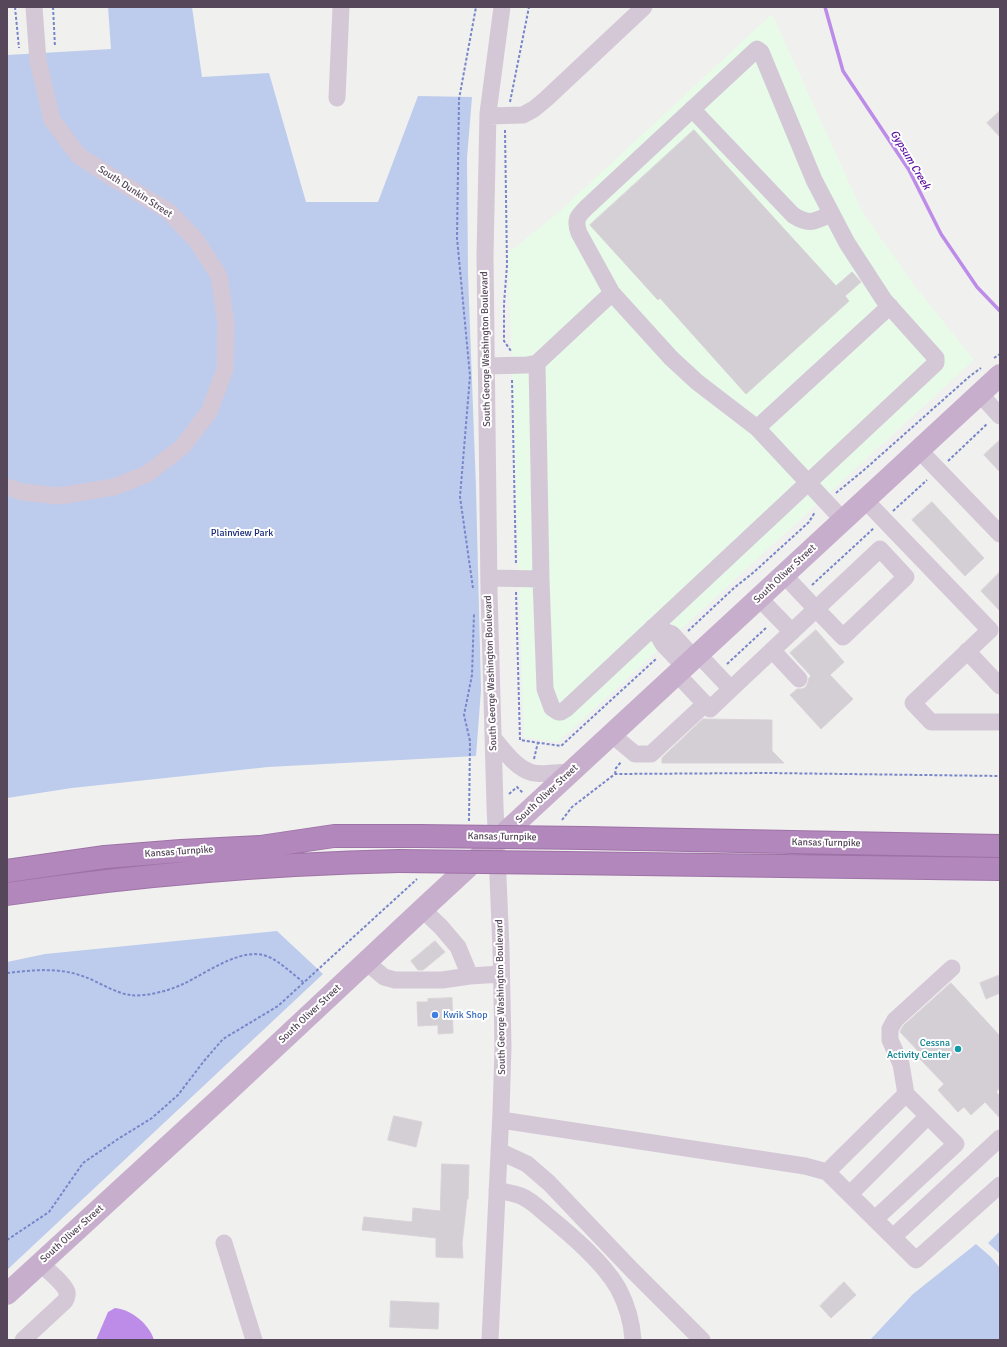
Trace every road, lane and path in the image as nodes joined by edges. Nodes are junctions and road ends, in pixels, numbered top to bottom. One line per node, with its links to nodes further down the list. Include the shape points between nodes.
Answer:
1 (15, 7): 10 (path)
2 (34, 7): 28 (street, South Dunkin Street, via 38,61 52,120 79,156 168,211 196,240 219,276 226,323 225,369 209,412 182,447 147,474 114,487 59,496 22,492)
3 (53, 7): 9 (path)
4 (341, 7): 11 (street)
5 (476, 7): 37 (path, via 459,99 457,238 470,376 460,497)
6 (502, 7): 13 (street, South George Washington Boulevard)
7 (529, 7): 14 (path)
8 (644, 7): 14 (street, via 534,109 523,115)
9 (55, 47)
10 (19, 48)
11 (337, 98)
12 (692, 109): 15 (street, via 793,215 802,221 810,222); 15 (street, via 757,49 761,52 814,180); 16 (street, via 578,216 576,224 579,233)
13 (488, 116): 14 (street); 21 (street, South George Washington Boulevard)
14 (507, 116): 20 (path, via 504,341 511,351)
15 (832, 214): 17 (street, via 851,249)
16 (612, 293): 19 (street); 25 (street, via 668,356)
17 (890, 306): 25 (street); 27 (street, via 936,358 936,363)
18 (1000, 354): 22 (path)
19 (537, 363): 20 (street); 36 (street)
20 (511, 365): 21 (street); 35 (path)
21 (486, 366): 34 (street, South George Washington Boulevard)
22 (992, 367): 23 (main road, South Oliver Street); 30 (path, via 970,376)
23 (980, 394): 24 (street); 26 (main road, South Oliver Street)
24 (1000, 416)
25 (757, 428): 27 (street)
26 (919, 450): 29 (main road, South Oliver Street); 32 (street)
27 (808, 482): 30 (street); 41 (street)
28 (7, 487)
29 (865, 500): 31 (main road, South Oliver Street); 45 (street, via 990,630)
30 (826, 501): 31 (street); 43 (path, via 817,508 809,522)
31 (843, 520): 33 (main road, South Oliver Street)
32 (1000, 534)
33 (784, 575): 38 (main road, South Oliver Street); 39 (street)
34 (489, 578): 35 (street); 53 (street, South George Washington Boulevard)
35 (516, 579): 36 (street); 54 (path, via 520,740)
36 (541, 579): 41 (street, via 545,689 552,708 558,712 566,709)
37 (474, 595)
38 (759, 598): 42 (street); 46 (main road, South Oliver Street)
39 (816, 609): 39 (street, via 880,549 906,577 843,637); 42 (street)
40 (474, 610): 60 (path, via 472,675 464,715 470,741 469,821)
41 (653, 627): 43 (street, via 672,634)
42 (792, 632): 44 (street)
43 (672, 644): 46 (street); 54 (path, via 561,746)
44 (772, 650): 47 (street); 49 (street)
45 (967, 651): 48 (street); 51 (street, via 913,703 931,722)
46 (688, 663): 49 (street); 50 (street); 52 (main road, South Oliver Street)
47 (799, 680)
48 (1000, 686)
49 (731, 689): 50 (street, via 710,710)
50 (705, 704): 52 (street, via 651,754 635,754)
51 (1000, 722)
52 (611, 734): 56 (main road, South Oliver Street)
53 (493, 738): 56 (street, via 515,763 530,772); 62 (street, South George Washington Boulevard)
54 (538, 742): 55 (path)
55 (534, 760)
56 (571, 772): 62 (main road, South Oliver Street)
57 (1000, 776): 61 (path, via 615,774 572,807)
58 (520, 790): 59 (path, via 517,787)
59 (511, 792)
60 (474, 824)
61 (558, 824)
62 (497, 841): 68 (main road, South Oliver Street); 72 (street, South George Washington Boulevard)
63 (1000, 846): 65 (highway, Kansas Turnpike, bridge, via 334,836 260,847 105,858)
64 (1000, 869): 67 (highway, bridge, via 399,861 328,863 173,874)
65 (7, 871)
66 (420, 876): 74 (path)
67 (7, 894)
68 (422, 909): 69 (main road, South Oliver Street); 73 (street, via 458,947)
69 (366, 962): 73 (street, via 384,978 395,980 442,980); 88 (main road, South Oliver Street)
70 (952, 968): 75 (street, via 895,1020 890,1029 890,1040 901,1064)
71 (7, 973): 74 (path, via 64,970 130,995 153,994 181,985 229,960 260,953 271,957)
72 (501, 974): 73 (street); 77 (street, South George Washington Boulevard)
73 (470, 976)
74 (303, 983): 86 (path, via 278,1006 223,1039 178,1095 152,1118 83,1164 49,1212)
75 (906, 1094): 76 (street); 80 (street)
76 (928, 1116): 83 (street); 84 (street, via 956,1144)
77 (501, 1120): 79 (street, South George Washington Boulevard); 80 (street, via 805,1166)
78 (1000, 1138): 85 (street)
79 (499, 1151): 82 (street, South George Washington Boulevard); 94 (street, via 527,1164 550,1183)
80 (827, 1172): 83 (street)
81 (1000, 1184): 85 (street, via 916,1260)
82 (497, 1190): 92 (street, South George Washington Boulevard); 93 (street, via 522,1197 538,1208 602,1266 618,1288 628,1313)
83 (850, 1194): 84 (street)
84 (875, 1219): 85 (street)
85 (893, 1237)
86 (7, 1240)
87 (224, 1243): 91 (street)
88 (40, 1263): 89 (main road, South Oliver Street); 90 (street, via 62,1284 67,1297)
89 (7, 1294)
90 (23, 1340)
91 (254, 1340)
92 (490, 1340)
93 (634, 1340)
94 (702, 1340)

